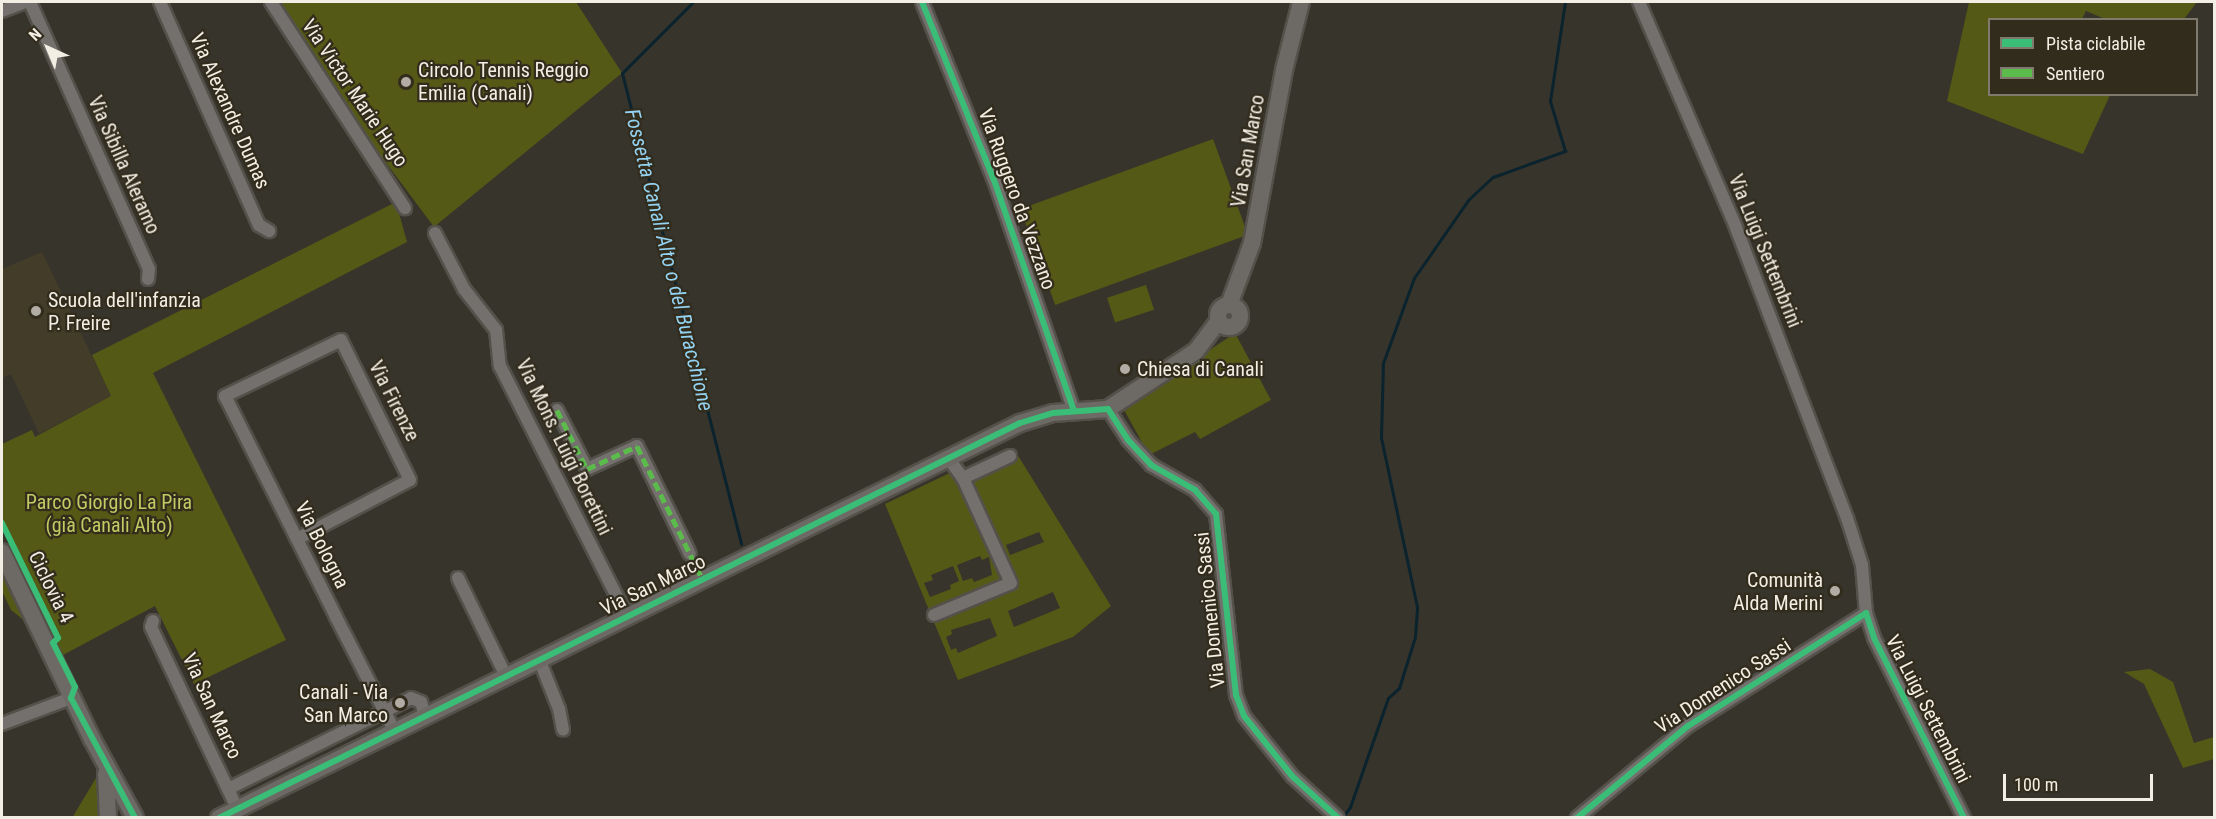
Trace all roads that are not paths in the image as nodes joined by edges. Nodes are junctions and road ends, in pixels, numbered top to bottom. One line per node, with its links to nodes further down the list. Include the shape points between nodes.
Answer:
1 (28, 2): 7 (street); 11 (street, Via Sibilla Aleramo, via 149,269)
2 (160, 2): 9 (street, Via Alexandre Dumas, via 260,225)
3 (271, 2): 8 (street, Via Victor Marie Hugo)
4 (922, 2): 15 (street, Via Ruggero da Vezzano, via 994,180)
5 (1301, 2): 14 (street, Via San Marco, via 1284,70 1252,243 1233,307 1220,310 1224,324 1196,351)
6 (1639, 2): 23 (street, Via Luigi Settembrini, via 1735,225 1843,507 1862,565)
7 (2, 11)
8 (405, 207)
9 (269, 231)
10 (435, 233): 25 (street, Via Mons. Luigi Borettini, via 464,289 496,330 500,366)
11 (148, 279)
12 (225, 396): 19 (street, Via Bologna); 19 (street, Via Firenze, via 341,340 347,351 410,480)
13 (557, 410): 22 (street, via 587,469 636,446)
14 (1108, 410): 15 (street, Via San Marco); 41 (street, Via Domenico Sassi, via 1151,465 1196,490 1216,514 1236,695 1244,716 1292,776)
15 (1074, 411): 17 (street, Via San Marco, via 1033,417)
16 (1010, 456): 18 (street)
17 (949, 459): 18 (street); 22 (street, Via San Marco)
18 (963, 478): 24 (street, via 1011,583)
19 (297, 539): 30 (street, Via Bologna)
20 (2, 552): 29 (street)
21 (458, 579): 28 (street)
22 (703, 580): 25 (street, Via San Marco)
23 (1866, 613): 42 (street, Via Domenico Sassi, via 1688,726); 43 (street, Via Luigi Settembrini, via 1883,658)
24 (934, 615)
25 (627, 616): 27 (street, Via San Marco)
26 (153, 621): 36 (street, Via San Marco, via 151,627)
27 (539, 659): 28 (street, Via San Marco); 34 (street)
28 (506, 676): 31 (street, Via San Marco)
29 (71, 698): 32 (street); 35 (street)
30 (384, 711): 31 (street, via 414,698 421,702); 33 (street, Via Bologna); 36 (street)
31 (425, 715): 33 (street, Via San Marco)
32 (2, 724)
33 (394, 730): 37 (street, Via San Marco)
34 (563, 730)
35 (104, 765): 38 (street, via 109,791); 39 (street)
36 (228, 789): 37 (street, Via San Marco)
37 (237, 808): 40 (street, Via San Marco)
38 (108, 818)
39 (135, 818)
40 (219, 818)
41 (1338, 818)
42 (1577, 818)
43 (1964, 818)

